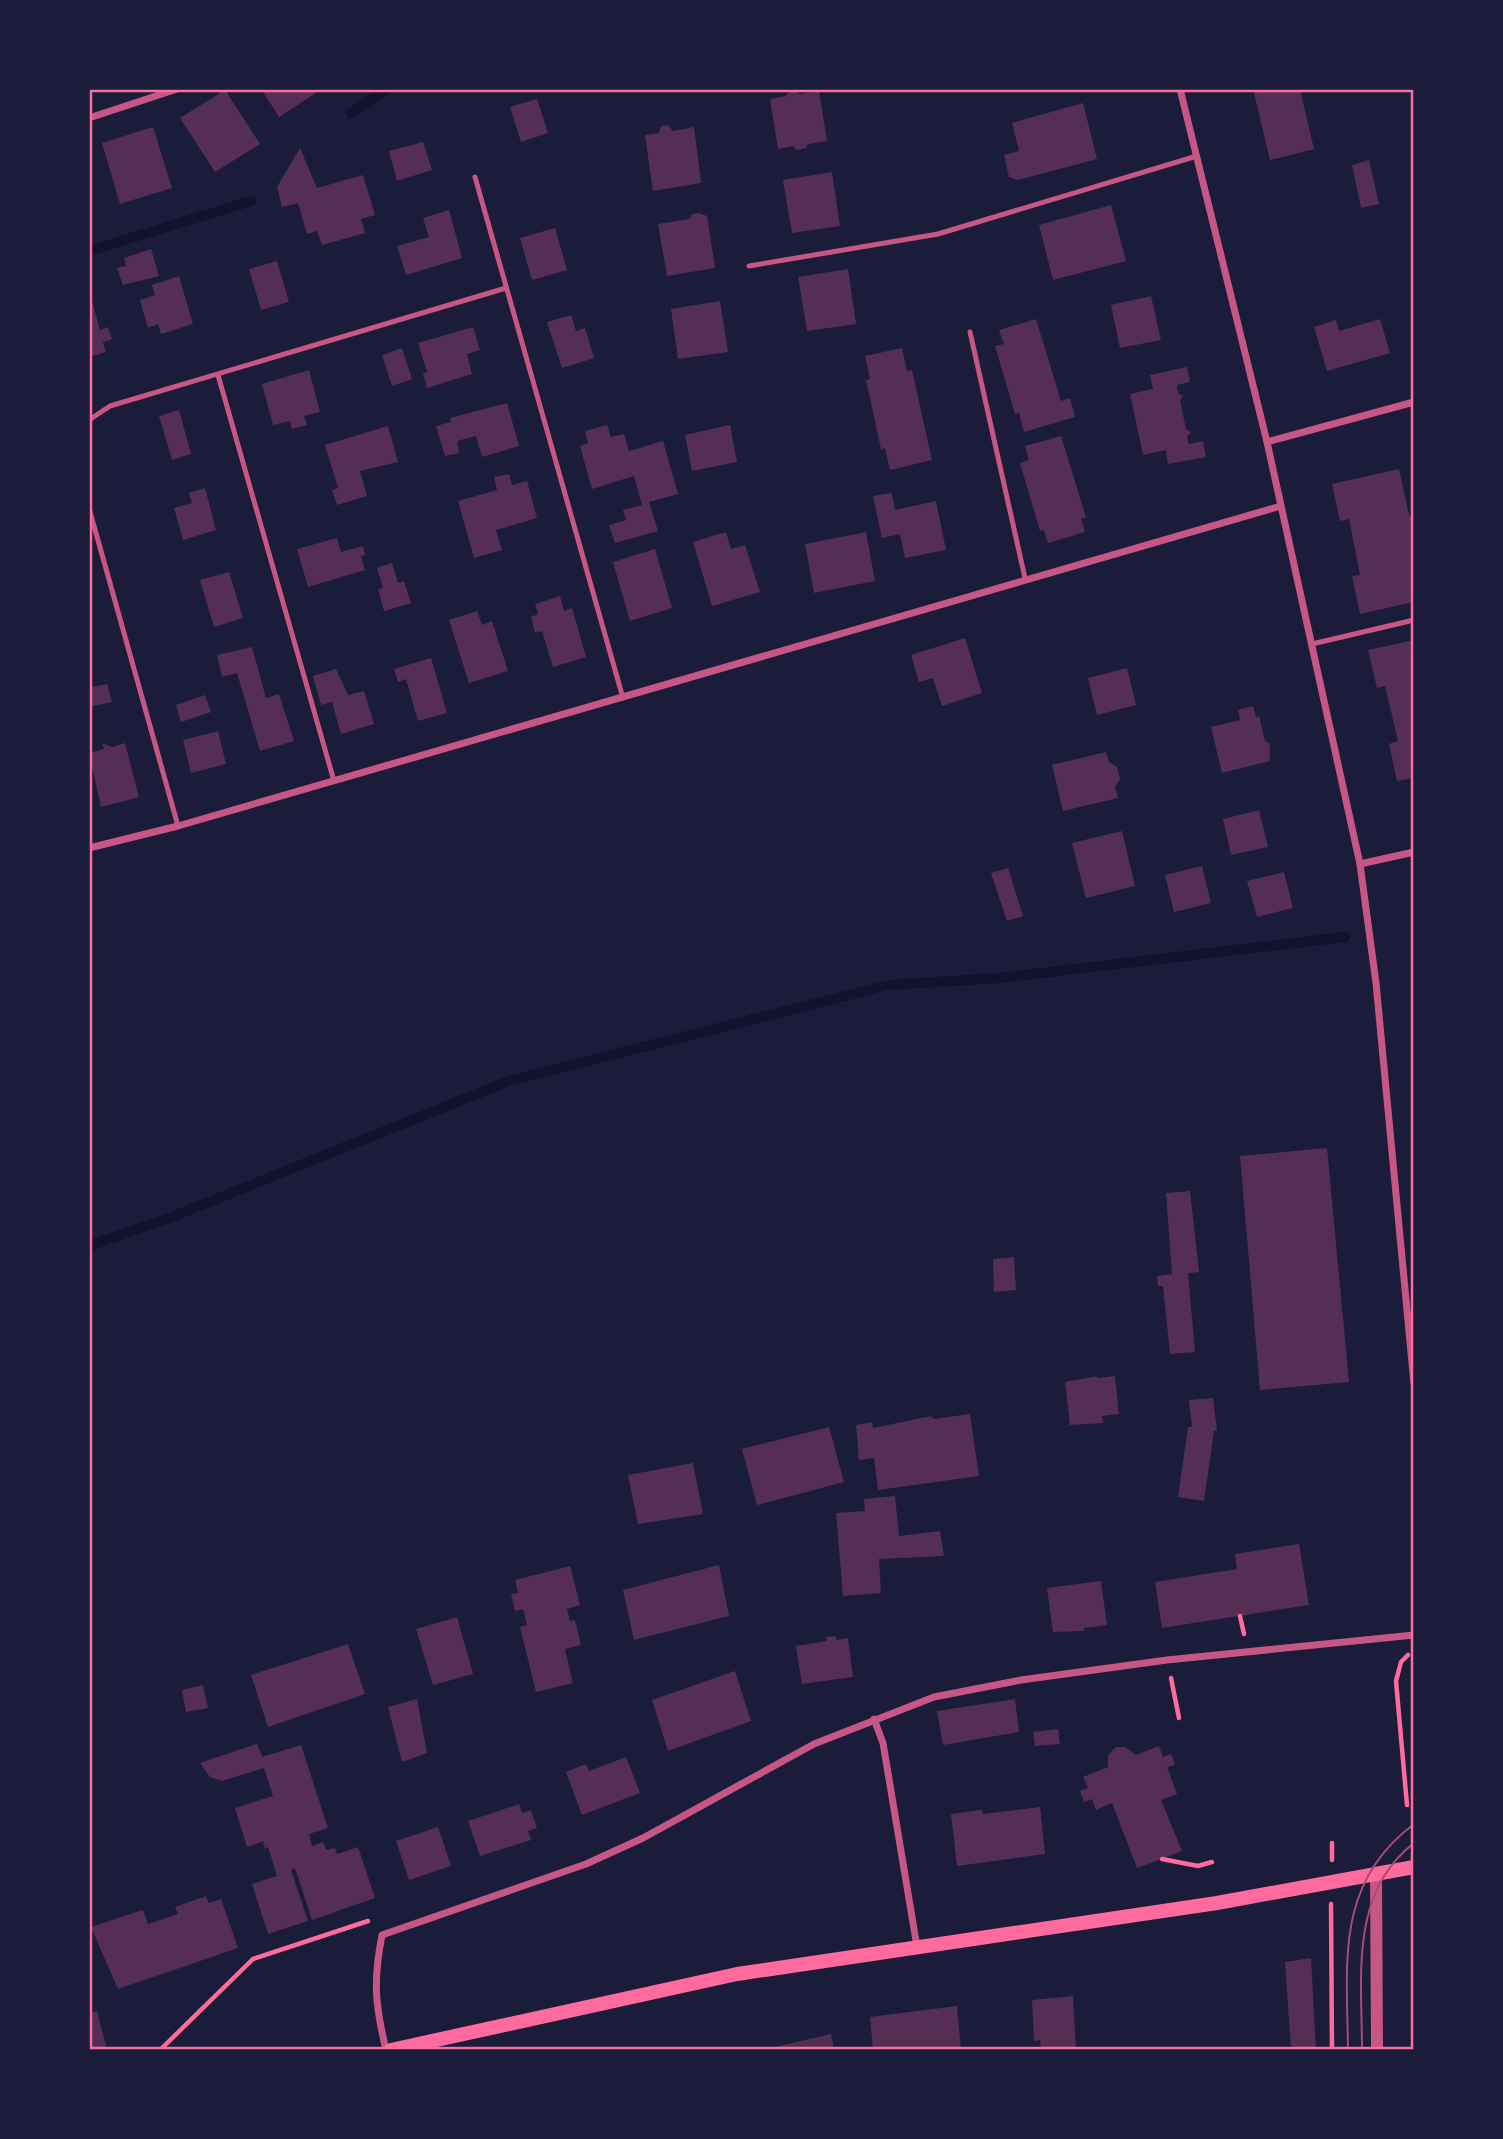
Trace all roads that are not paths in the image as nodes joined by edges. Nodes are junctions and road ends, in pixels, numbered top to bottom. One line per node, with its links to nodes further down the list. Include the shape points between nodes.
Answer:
1 (177, 89): 3 (street)
2 (1180, 89): 4 (street)
3 (89, 118)
4 (1199, 155): 6 (lane, via 938,233); 12 (street)
5 (475, 177): 7 (lane)
6 (749, 266)
7 (506, 288): 9 (lane); 19 (lane)
8 (970, 332): 16 (lane)
9 (218, 375): 11 (lane, via 110,406); 20 (lane)
10 (1414, 402): 12 (street)
11 (89, 420)
12 (1267, 442): 13 (street)
13 (1281, 506): 16 (street); 18 (street)
14 (89, 508): 15 (lane)
15 (92, 533): 21 (lane)
16 (1025, 579): 19 (street)
17 (1414, 620): 18 (lane)
18 (1312, 644): 24 (street)
19 (623, 698): 20 (street)
20 (334, 781): 21 (street)
21 (178, 826): 22 (street)
22 (89, 848)
23 (1414, 852): 24 (street)
24 (1360, 864): 25 (street, via 1376,983)
25 (1414, 1384)
26 (1414, 1635): 27 (street, via 1021,1680 934,1697)
27 (874, 1718): 30 (street, via 883,1743); 31 (street, via 804,1748 643,1838 586,1864 382,1935 374,1972 377,2011)
28 (1414, 1867): 29 (main road)
29 (1376, 1874): 30 (main road, via 1217,1903); 32 (street)
30 (917, 1947): 31 (main road, via 737,1974)
31 (388, 2050)
32 (1377, 2050)

